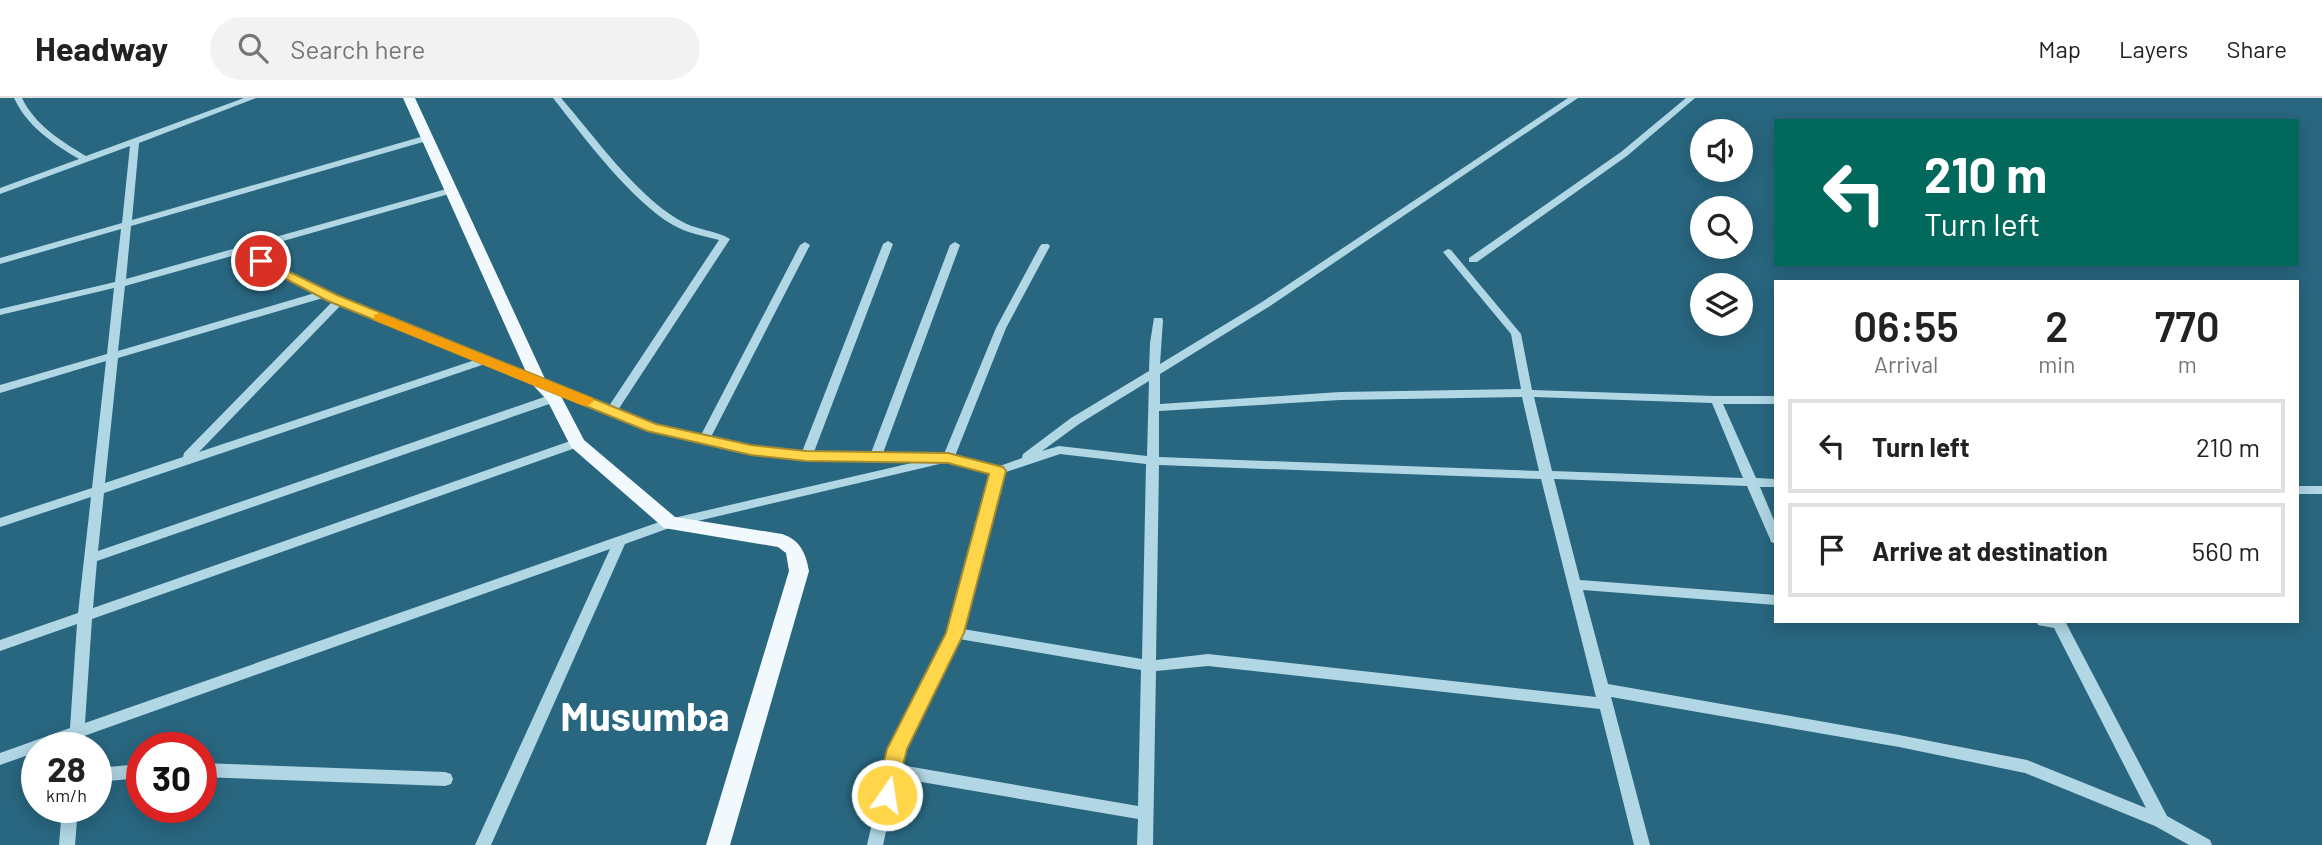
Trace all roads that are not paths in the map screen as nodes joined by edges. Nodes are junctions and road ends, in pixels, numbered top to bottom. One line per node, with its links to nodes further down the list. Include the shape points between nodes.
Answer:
1 (18, 98): 9 (street, via 23,113 52,139)
2 (252, 98): 8 (street)
3 (557, 98): 36 (street, via 670,219 725,239)
4 (1574, 98): 28 (street)
5 (1691, 98): 19 (street, via 1624,154)
6 (412, 100): 7 (main road)
7 (427, 138): 10 (main road); 12 (street)
8 (135, 142): 9 (street); 12 (street)
9 (85, 159): 11 (street)
10 (453, 190): 17 (street); 29 (main road)
11 (0, 191)
12 (127, 224): 20 (street); 21 (street)
13 (888, 244): 39 (street)
14 (805, 245): 37 (street)
15 (955, 245): 40 (street)
16 (1045, 246): 41 (street, via 1001,328)
17 (241, 251): 21 (street); 22 (street)
18 (1448, 252): 31 (street, via 1516,334)
19 (1473, 260)
20 (0, 261)
21 (120, 284): 24 (street); 26 (street)
22 (324, 294): 23 (street); 26 (street)
23 (339, 301): 27 (street); 42 (street)
24 (0, 312)
25 (1158, 320): 28 (street)
26 (113, 355): 30 (street); 48 (street)
27 (484, 361): 29 (street); 42 (street)
28 (1157, 372): 35 (street); 44 (street, via 1075,421 1032,455)
29 (539, 383): 32 (main road); 36 (street)
30 (0, 389)
31 (1527, 393): 34 (street); 35 (street, via 1263,398); 45 (street)
32 (554, 397): 38 (main road); 55 (street)
33 (1774, 400): 34 (street)
34 (1717, 402): 46 (street)
35 (1154, 408): 43 (street)
36 (612, 411): 37 (street, via 652,428)
37 (704, 440): 39 (street)
38 (577, 443): 52 (main road); 58 (street)
39 (806, 456): 40 (street)
40 (876, 456): 41 (street)
41 (948, 458): 44 (street); 52 (street)
42 (184, 460): 48 (street)
43 (1153, 461): 44 (street, via 1059,450); 45 (street); 62 (street)
44 (998, 471): 60 (street)
45 (1546, 473): 46 (street); 56 (street)
46 (1753, 482): 47 (street); 53 (street)
47 (1774, 483)
48 (98, 489): 51 (street); 55 (street)
49 (2299, 490): 50 (street)
50 (2322, 490)
51 (0, 523)
52 (670, 523): 54 (street); 75 (main road, via 782,541 790,544 798,562)
53 (1774, 534)
54 (619, 542): 64 (street); 74 (street)
55 (91, 558): 58 (street)
56 (1574, 584): 57 (street); 63 (street)
57 (1774, 600)
58 (85, 615): 61 (street); 64 (street)
59 (2060, 623): 71 (street)
60 (955, 633): 62 (street); 67 (street, via 897,749)
61 (0, 646)
62 (1150, 666): 63 (street, via 1208,660); 70 (street)
63 (1603, 696): 71 (street, via 1899,741 2027,767); 78 (street)
64 (77, 732)
65 (21, 752): 66 (street)
66 (0, 759)
67 (892, 770): 70 (street); 76 (street)
68 (217, 771): 69 (street)
69 (445, 779)
70 (1146, 814): 77 (street)
71 (2161, 821): 79 (street)
72 (69, 823): 73 (street)
73 (67, 845)
74 (483, 845)
75 (718, 845)
76 (875, 845)
77 (1145, 845)
78 (1642, 845)
79 (2204, 845)

